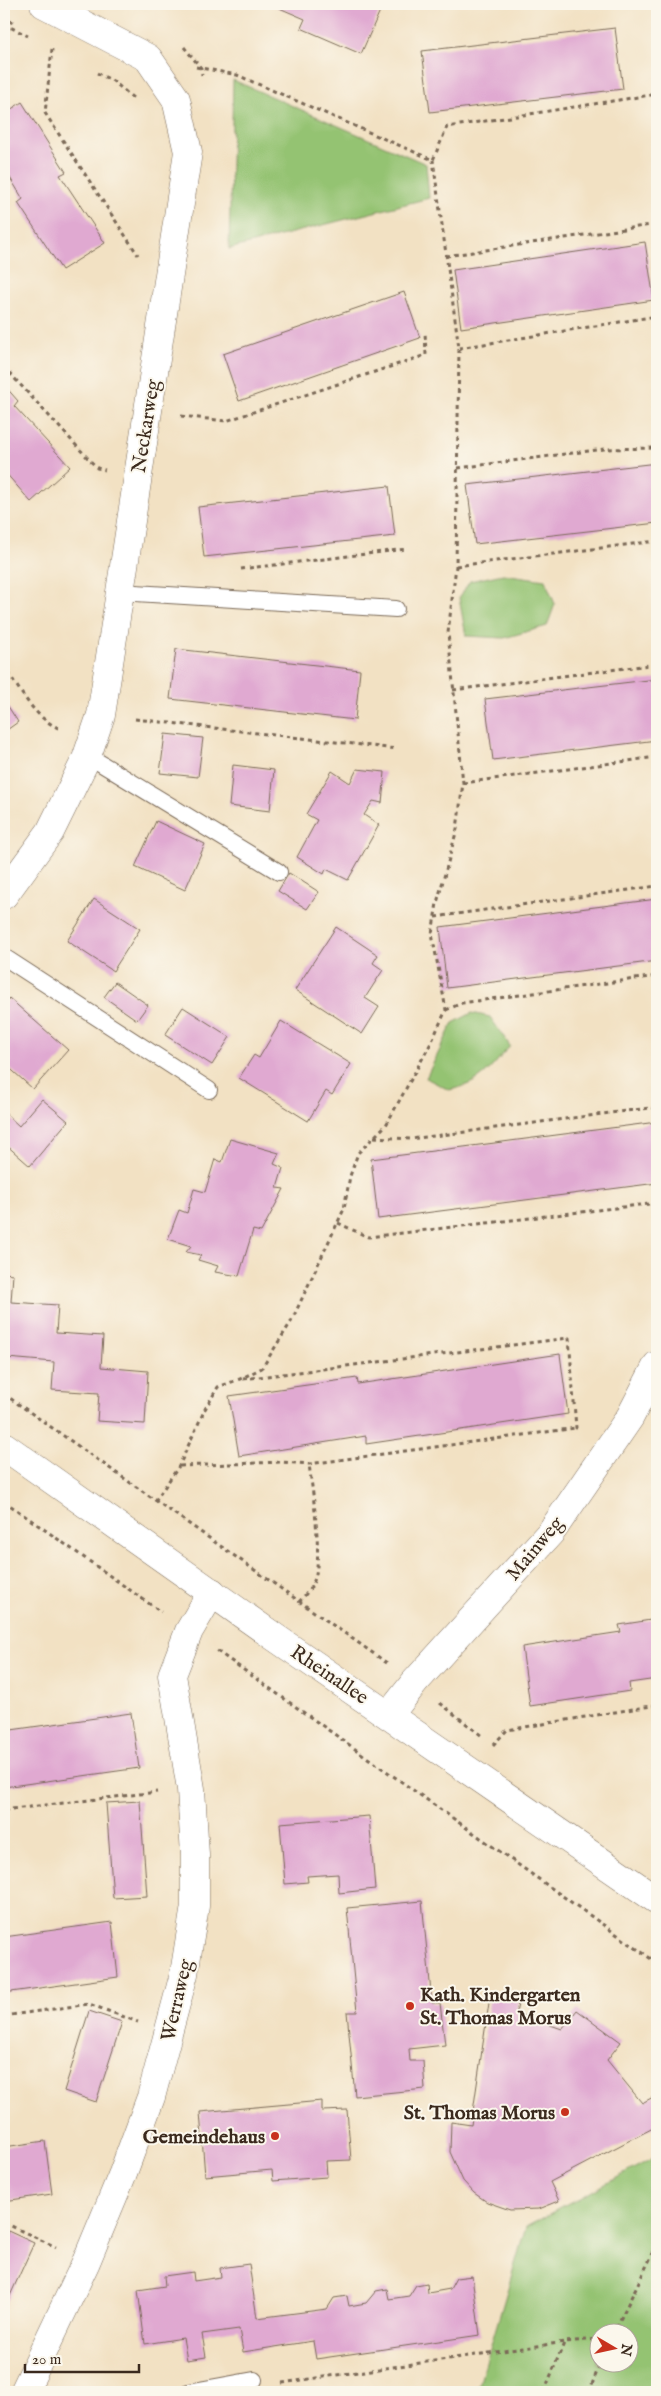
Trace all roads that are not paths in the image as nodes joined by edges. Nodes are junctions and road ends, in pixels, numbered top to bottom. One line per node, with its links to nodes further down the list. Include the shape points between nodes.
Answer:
1 (44, 4): 2 (street, Neckarweg, via 148,58 176,99 188,152)
2 (119, 592): 3 (lane); 4 (street, Neckarweg, via 101,715)
3 (396, 609)
4 (90, 748): 5 (lane); 6 (street, Neckarweg, via 50,832)
5 (279, 872)
6 (4, 895)
7 (4, 957): 8 (lane)
8 (209, 1090)
9 (657, 1365): 12 (street, Mainweg, via 630,1417 551,1532 415,1682)
10 (4, 1446): 11 (street, Rheinallee)
11 (212, 1592): 12 (street, Rheinallee); 15 (street, Werraweg, via 189,1631 172,1675 191,1789 195,1906 184,1974 151,2097 126,2165 86,2262)
12 (390, 1715): 13 (street, Rheinallee)
13 (657, 1900)
14 (254, 2380): 16 (lane)
15 (24, 2392)
16 (188, 2392)

